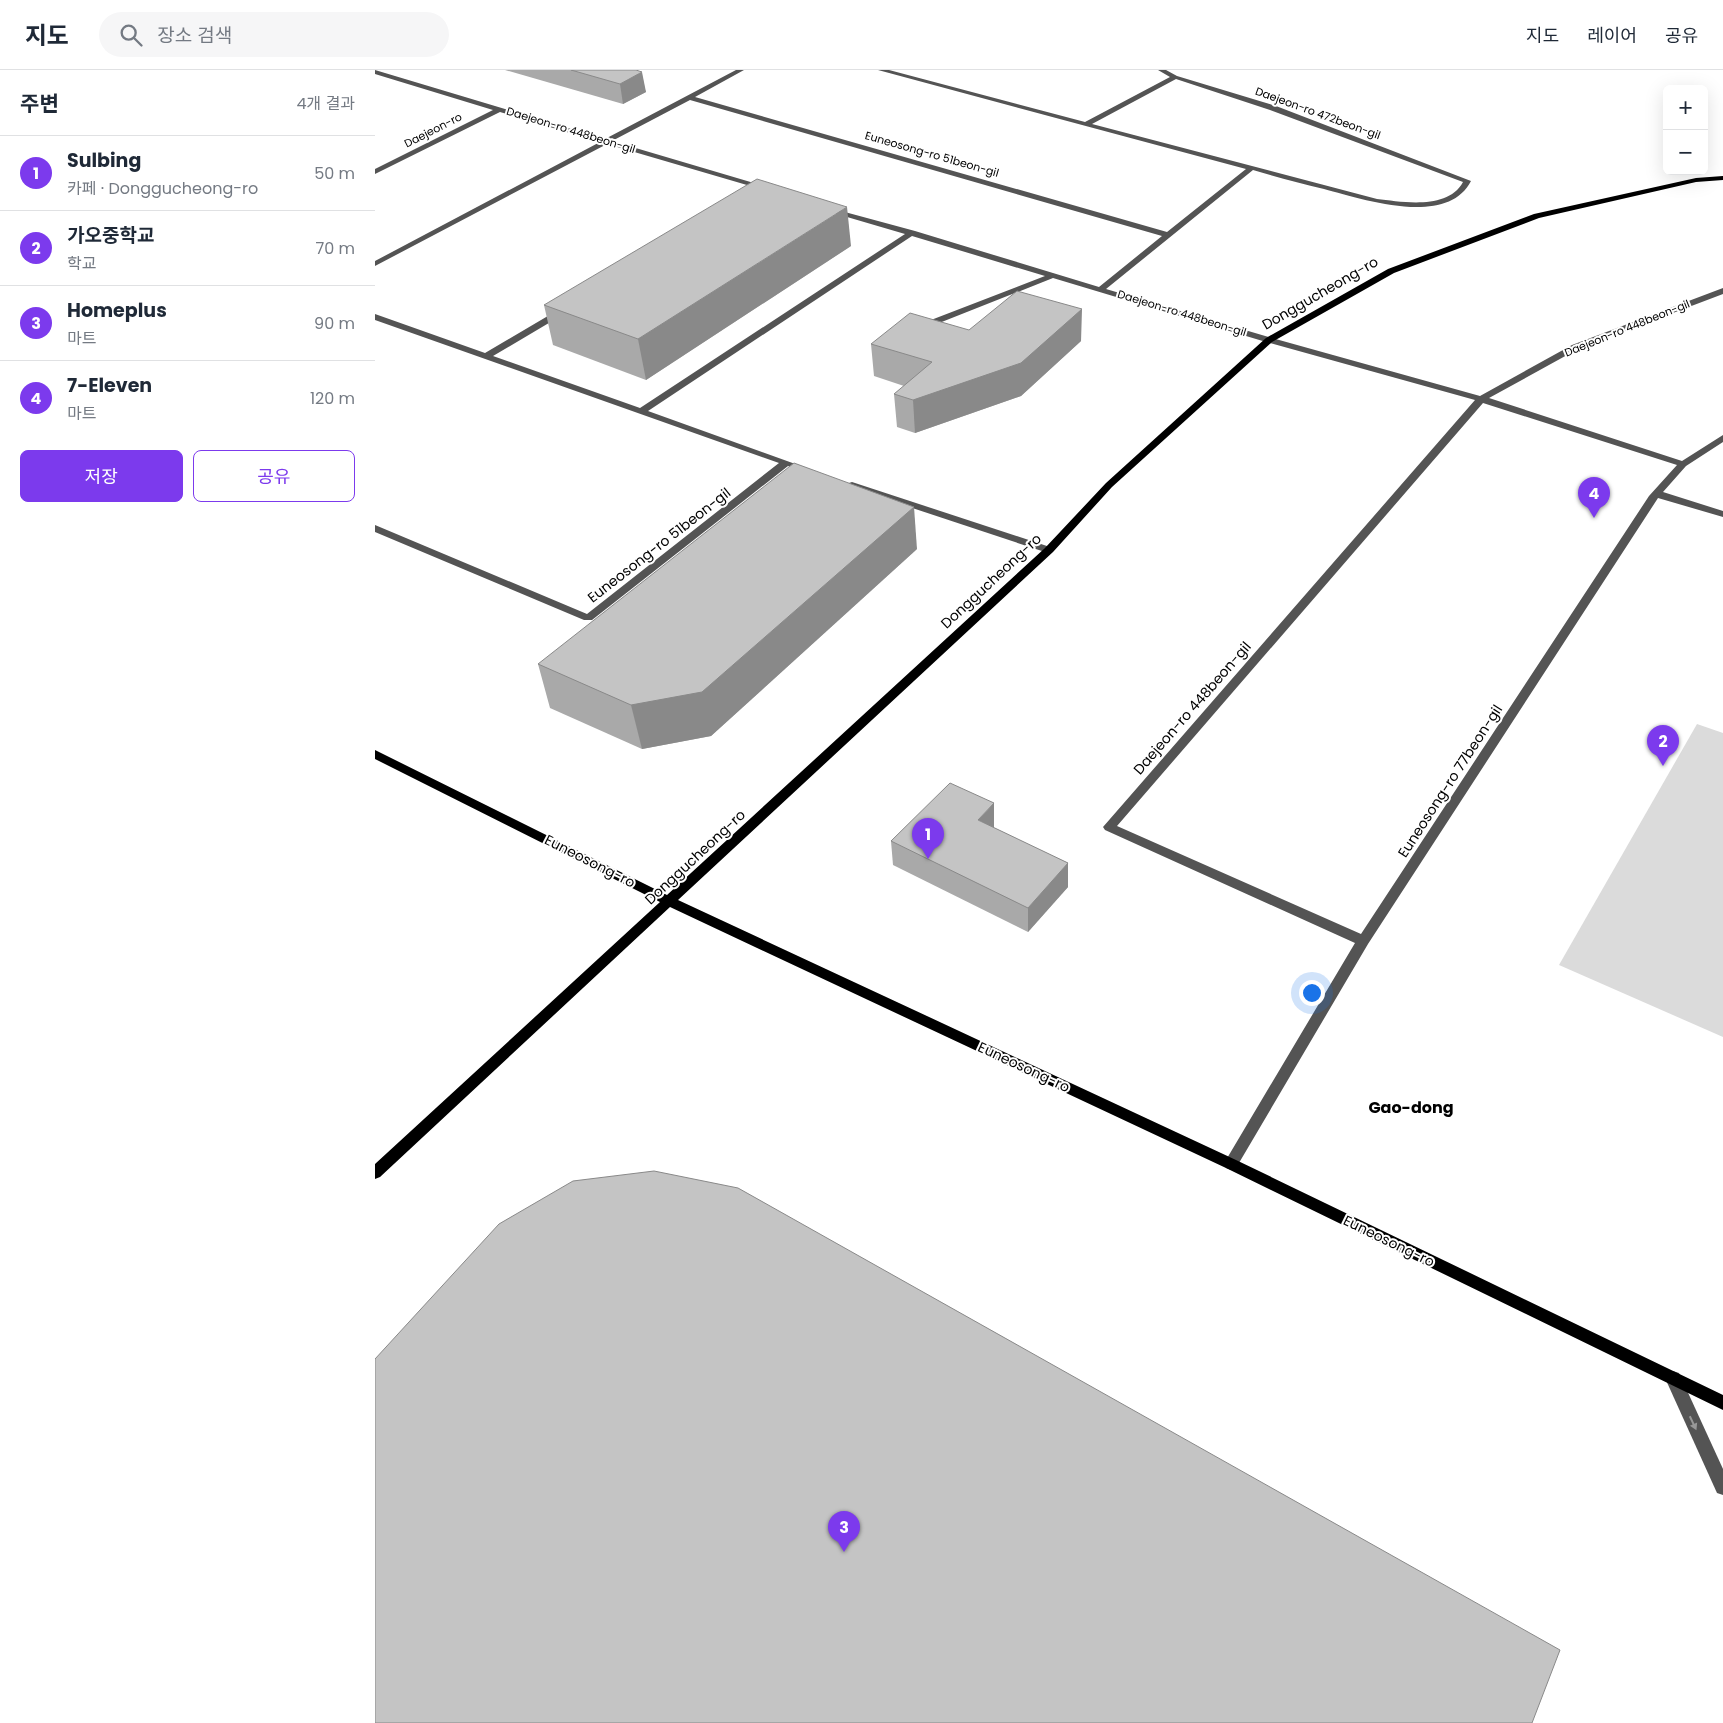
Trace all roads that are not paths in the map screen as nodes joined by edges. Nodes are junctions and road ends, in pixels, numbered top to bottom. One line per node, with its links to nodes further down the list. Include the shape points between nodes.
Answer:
1 (741, 70): 6 (street)
2 (881, 70): 8 (street)
3 (1161, 70): 5 (street, Daejeon-ro 472beon-gil)
4 (375, 72): 7 (street, Daejeon-ro 448beon-gil)
5 (1175, 77): 8 (street); 10 (street, Daejeon-ro 472beon-gil, via 1273,108 1467,181 1460,193 1443,200 1400,204)
6 (690, 98): 9 (street); 18 (street, Euneosong-ro 51beon-gil)
7 (501, 109): 9 (street, Daejeon-ro 448beon-gil); 11 (street, Daejeon-ro)
8 (1086, 124): 10 (street)
9 (607, 141): 13 (street, Daejeon-ro 448beon-gil); 19 (street)
10 (1251, 168): 18 (street)
11 (375, 172)
12 (1723, 178): 26 (main road, Donggucheong-ro, via 1696,180 1537,216 1391,271)
13 (767, 190): 14 (street, Daejeon-ro 448beon-gil); 15 (street)
14 (776, 193)
15 (759, 195)
16 (821, 206): 17 (street, Daejeon-ro 448beon-gil)
17 (912, 233): 20 (street, Daejeon-ro 448beon-gil); 29 (street)
18 (1168, 235): 21 (street)
19 (375, 264)
20 (1054, 275): 21 (street, Daejeon-ro 448beon-gil); 25 (street)
21 (1101, 289): 26 (street, Daejeon-ro 448beon-gil)
22 (1723, 291): 28 (street, Daejeon-ro 448beon-gil, via 1575,347)
23 (571, 306): 27 (street)
24 (375, 317): 27 (street)
25 (913, 331)
26 (1269, 340): 28 (street, Daejeon-ro 448beon-gil); 38 (main road, Donggucheong-ro, via 1109,485)
27 (486, 356): 29 (street)
28 (1481, 399): 32 (street, Daejeon-ro 448beon-gil); 41 (street, Daejeon-ro 448beon-gil, via 1109,827)
29 (641, 411): 31 (street)
30 (1723, 438): 32 (street, Euneosong-ro 77beon-gil)
31 (787, 463): 33 (street); 37 (street, Euneosong-ro 51beon-gil, via 588,618)
32 (1683, 464): 35 (street, Euneosong-ro 77beon-gil)
33 (815, 472)
34 (843, 482): 38 (street)
35 (1657, 493): 36 (street); 41 (street, Euneosong-ro 77beon-gil)
36 (1723, 514)
37 (375, 528)
38 (1049, 550): 40 (main road, Donggucheong-ro)
39 (375, 754): 40 (main road, Euneosong-ro)
40 (670, 902): 42 (main road, Euneosong-ro); 43 (main road, Donggucheong-ro)
41 (1363, 941): 42 (street, Euneosong-ro 77beon-gil)
42 (1231, 1164): 44 (main road, Euneosong-ro)
43 (375, 1173)
44 (1673, 1378): 45 (main road, Euneosong-ro); 46 (street, one-way to 46)
45 (1723, 1403)
46 (1723, 1487)

